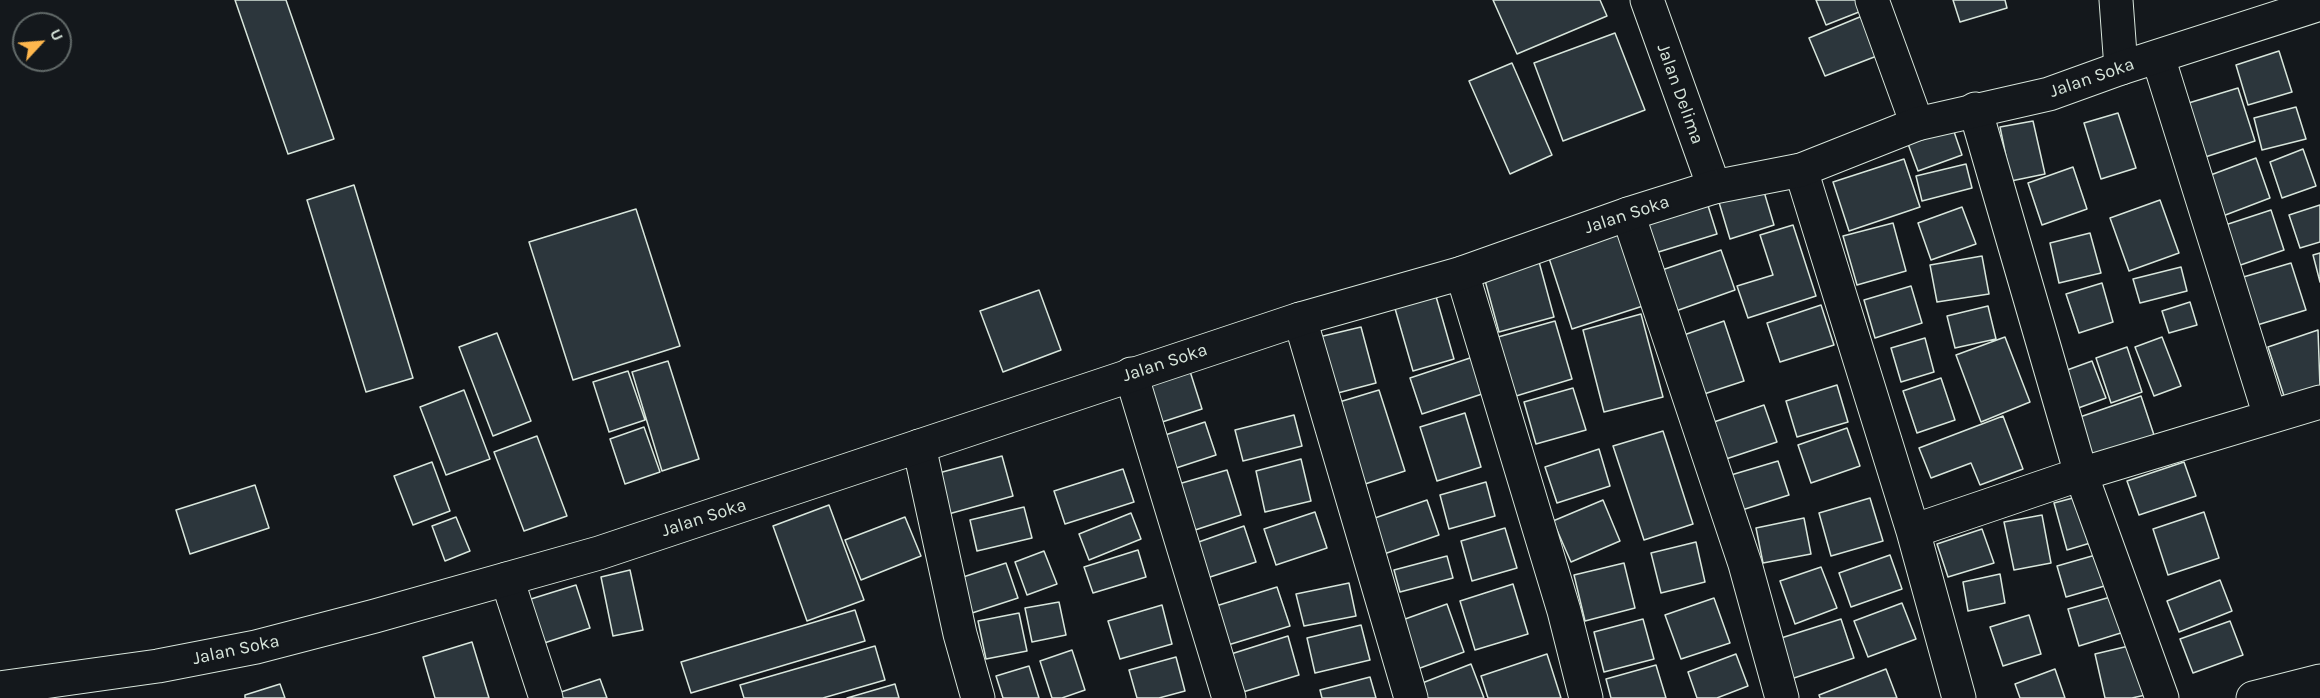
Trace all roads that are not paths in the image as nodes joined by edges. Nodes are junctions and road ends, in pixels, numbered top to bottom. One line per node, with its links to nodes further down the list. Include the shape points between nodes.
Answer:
1 (1647, 0): 10 (street, Jalan Delima)
2 (1872, 0): 8 (street)
3 (2116, 0): 6 (street)
4 (2320, 4): 5 (street, Jalan Soka)
5 (2158, 57): 6 (street, Jalan Soka); 16 (street)
6 (2121, 68): 7 (street, Jalan Soka, via 2049,94)
7 (1975, 109): 8 (street, Jalan Soka); 18 (street)
8 (1917, 124): 9 (street, Jalan Soka)
9 (1802, 170): 10 (street, Jalan Soka); 19 (street)
10 (1714, 187): 11 (street, Jalan Soka)
11 (1628, 214): 12 (street, Jalan Soka); 28 (street, via 1745,564)
12 (1462, 273): 13 (street, Jalan Soka); 27 (street, via 1564,610)
13 (1300, 319): 14 (street, Jalan Soka); 26 (street)
14 (1131, 374): 17 (street, Jalan Soka); 25 (street)
15 (2320, 402): 16 (street)
16 (2270, 416): 18 (street)
17 (919, 446): 20 (street, Jalan Soka, via 599,553); 24 (street)
18 (2081, 474): 19 (street); 30 (street)
19 (1913, 531): 29 (street)
20 (507, 579): 22 (street, Jalan Soka, via 256,647 158,666); 23 (street)
21 (2320, 681): 31 (street)
22 (0, 688)
23 (546, 698)
24 (978, 698)
25 (1229, 698)
26 (1411, 698)
27 (1586, 698)
28 (1782, 698)
29 (1959, 698)
30 (2162, 698)
31 (2253, 698)

